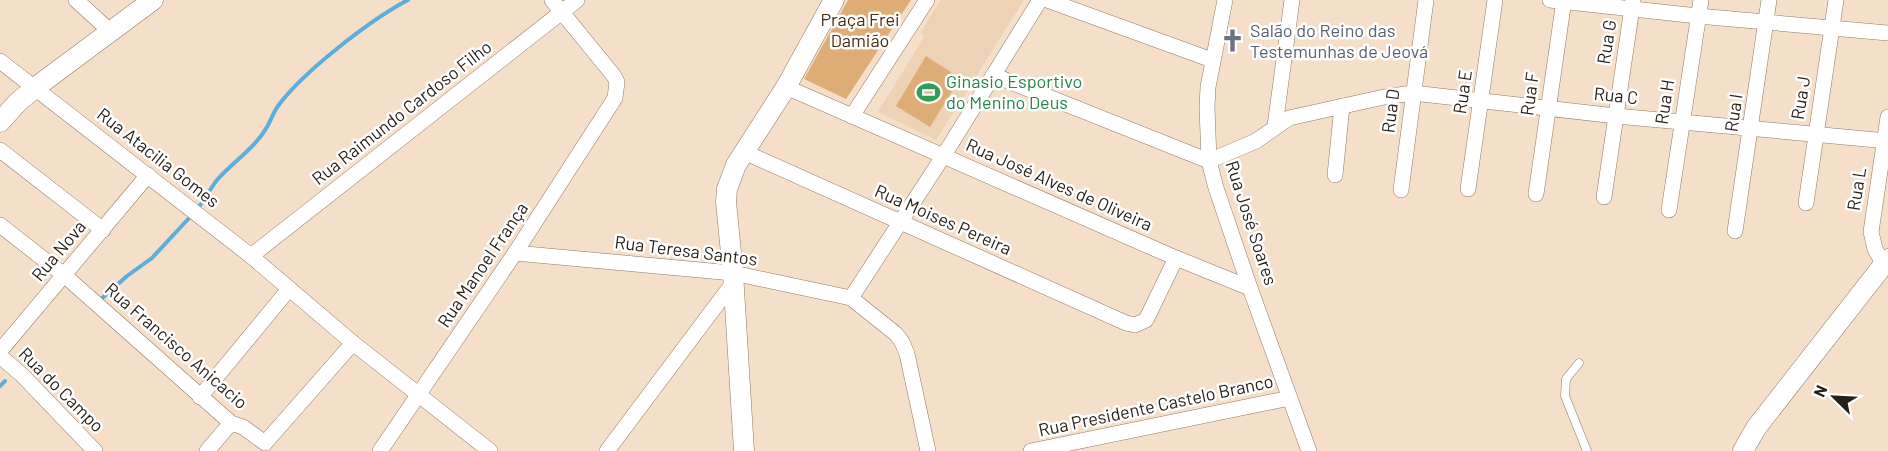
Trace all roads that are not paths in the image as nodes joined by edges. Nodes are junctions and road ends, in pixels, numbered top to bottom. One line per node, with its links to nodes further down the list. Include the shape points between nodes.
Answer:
1 (76, 0): 22 (street)
2 (153, 0): 22 (street)
3 (552, 0): 18 (street)
4 (577, 0): 18 (street, Rua Raimundo Cardoso Filho)
5 (834, 0): 28 (street)
6 (927, 0): 33 (street)
7 (1040, 0): 26 (street)
8 (1047, 0): 24 (street)
9 (1225, 0): 24 (street, Rua José Soares)
10 (1292, 0): 38 (street)
11 (1426, 0): 29 (street, Rua D)
12 (1496, 0): 30 (street, Rua E)
13 (1559, 0): 17 (street); 32 (street, Rua F)
14 (1701, 0): 19 (street, Rua H)
15 (1769, 0): 20 (street, Rua I)
16 (1836, 0): 21 (street, Rua J)
17 (1633, 4): 19 (street); 34 (street, Rua G)
18 (563, 12): 58 (street, Rua Manoel França, via 614,76 615,98); 59 (street, Rua Raimundo Cardoso Filho)
19 (1698, 16): 20 (street); 36 (street, Rua H)
20 (1766, 22): 21 (street); 39 (street, Rua I)
21 (1832, 28): 23 (street); 40 (street, Rua J)
22 (111, 32): 27 (street)
23 (1888, 33)
24 (1212, 60): 45 (street, Rua José Soares, via 1206,107)
25 (0, 61): 27 (street, Rua Atacilia Gomes)
26 (993, 75): 44 (street); 45 (street)
27 (36, 87): 37 (street); 46 (street, Rua Atacilia Gomes)
28 (786, 87): 33 (street); 43 (street)
29 (1413, 93): 30 (street, Rua C); 31 (street, Rua C); 49 (street, Rua D)
30 (1482, 100): 32 (street, Rua C); 48 (street, Rua E)
31 (1342, 106): 38 (street, Rua C, via 1289,118); 47 (street)
32 (1548, 108): 34 (street, Rua C); 50 (street, Rua F)
33 (852, 116): 44 (street, Rua José Alves de Oliveira)
34 (1616, 116): 36 (street, Rua C); 51 (street, Rua G)
35 (1888, 117): 41 (street, Rua L)
36 (1682, 121): 39 (street, Rua C); 53 (street, Rua H)
37 (0, 123)
38 (1275, 126): 45 (street, Rua C, via 1256,141)
39 (1751, 127): 40 (street, Rua C); 57 (street, Rua I)
40 (1816, 134): 41 (street, Rua C); 52 (street, Rua J)
41 (1886, 141): 61 (street, Rua L, via 1871,232 1875,249)
42 (0, 150): 56 (street)
43 (744, 152): 54 (street, Rua Moises Pereira); 63 (street, via 731,176 726,202)
44 (944, 155): 54 (street); 60 (street, Rua José Alves de Oliveira)
45 (1209, 161): 65 (street, Rua José Soares)
46 (148, 175): 56 (street, Rua Nova); 59 (street, Rua Atacilia Gomes)
47 (1335, 175)
48 (1468, 189)
49 (1401, 190)
50 (1536, 194)
51 (1604, 197)
52 (1806, 203)
53 (1669, 210)
54 (901, 222): 60 (street, Rua Moises Pereira, via 1135,325 1146,320); 66 (street)
55 (0, 225): 62 (street, Rua Francisco Anicacio)
56 (103, 230): 62 (street, Rua Nova)
57 (1735, 231)
58 (514, 253): 63 (street, Rua Teresa Santos); 70 (street, Rua Manoel França)
59 (251, 256): 64 (street, Rua Atacilia Gomes)
60 (1176, 258): 65 (street, Rua José Alves de Oliveira)
61 (1886, 262): 84 (street, via 1756,428)
62 (64, 275): 68 (street, Rua Nova); 71 (street, Rua Francisco Anicacio)
63 (733, 278): 66 (street, Rua Teresa Santos); 78 (street); 79 (street)
64 (289, 288): 67 (street, Rua Atacilia Gomes); 71 (street)
65 (1250, 288): 72 (street, Rua José Soares)
66 (851, 298): 80 (street, via 902,342)
67 (353, 343): 70 (street, Rua Atacilia Gomes); 73 (street, Rua Francisco Anicacio, via 265,443)
68 (0, 354): 75 (street, Rua do Campo)
69 (1579, 363): 83 (lane, via 1566,379 1565,396)
70 (419, 395): 74 (street, Rua Atacilia Gomes); 77 (street, Rua Manoel França)
71 (200, 397): 73 (street, Rua Francisco Anicacio)
72 (1290, 398): 81 (street, Rua Presidente Castelo Branco); 82 (street, Rua José Soares)
73 (231, 423): 76 (street)
74 (482, 449)
75 (95, 451)
76 (207, 451)
77 (380, 451)
78 (607, 451)
79 (744, 451)
80 (928, 451)
81 (1032, 451)
82 (1309, 451)
83 (1587, 451)
84 (1743, 451)

